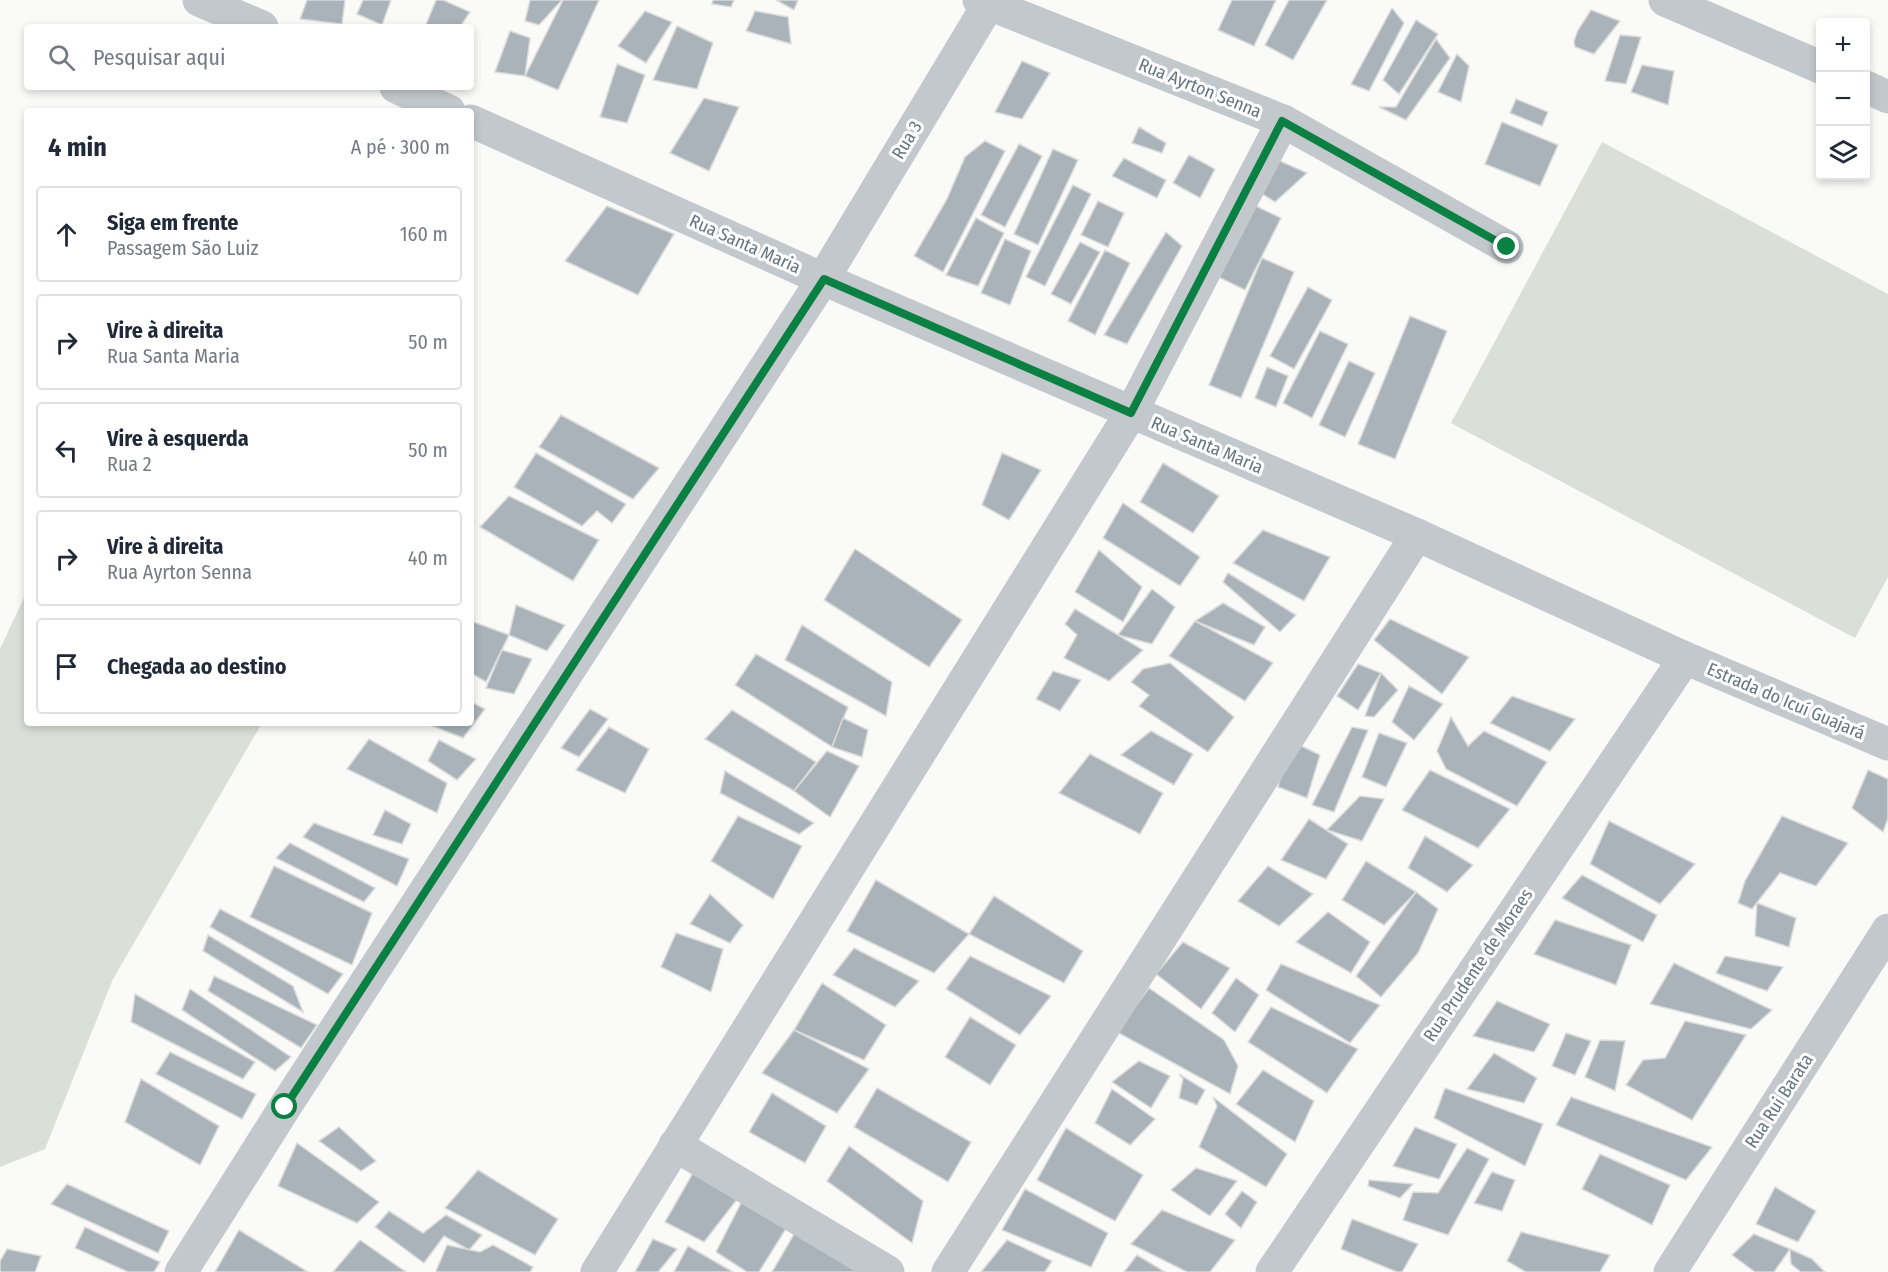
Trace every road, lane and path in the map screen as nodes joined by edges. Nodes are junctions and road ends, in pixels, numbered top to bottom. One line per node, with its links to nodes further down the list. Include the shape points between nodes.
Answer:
1 (199, 0): 4 (street)
2 (1665, 0): 5 (street)
3 (986, 1): 10 (street, Rua Ayrton Senna); 13 (street, Rua 3)
4 (255, 24)
5 (1816, 65)
6 (1870, 89): 8 (street)
7 (403, 90): 9 (street)
8 (1888, 96)
9 (442, 108)
10 (1282, 121): 12 (street, Rua Ayrton Senna); 14 (street)
11 (474, 122): 13 (street, Rua Santa Maria)
12 (1507, 247)
13 (824, 279): 14 (street, Rua Santa Maria); 20 (street, Rua 3)
14 (1131, 413): 15 (street, Rua Santa Maria); 19 (street)
15 (1417, 535): 16 (street, Rua Santa Maria); 23 (street)
16 (1685, 658): 17 (street, Estrada do Icuí Guajará); 24 (street, Rua Prudente de Moraes)
17 (1888, 744)
18 (1888, 930): 25 (street, Rua Rui Barata)
19 (675, 1145): 21 (street); 22 (street)
20 (181, 1272)
21 (597, 1272)
22 (888, 1272)
23 (948, 1272)
24 (1272, 1272)
25 (1670, 1272)

